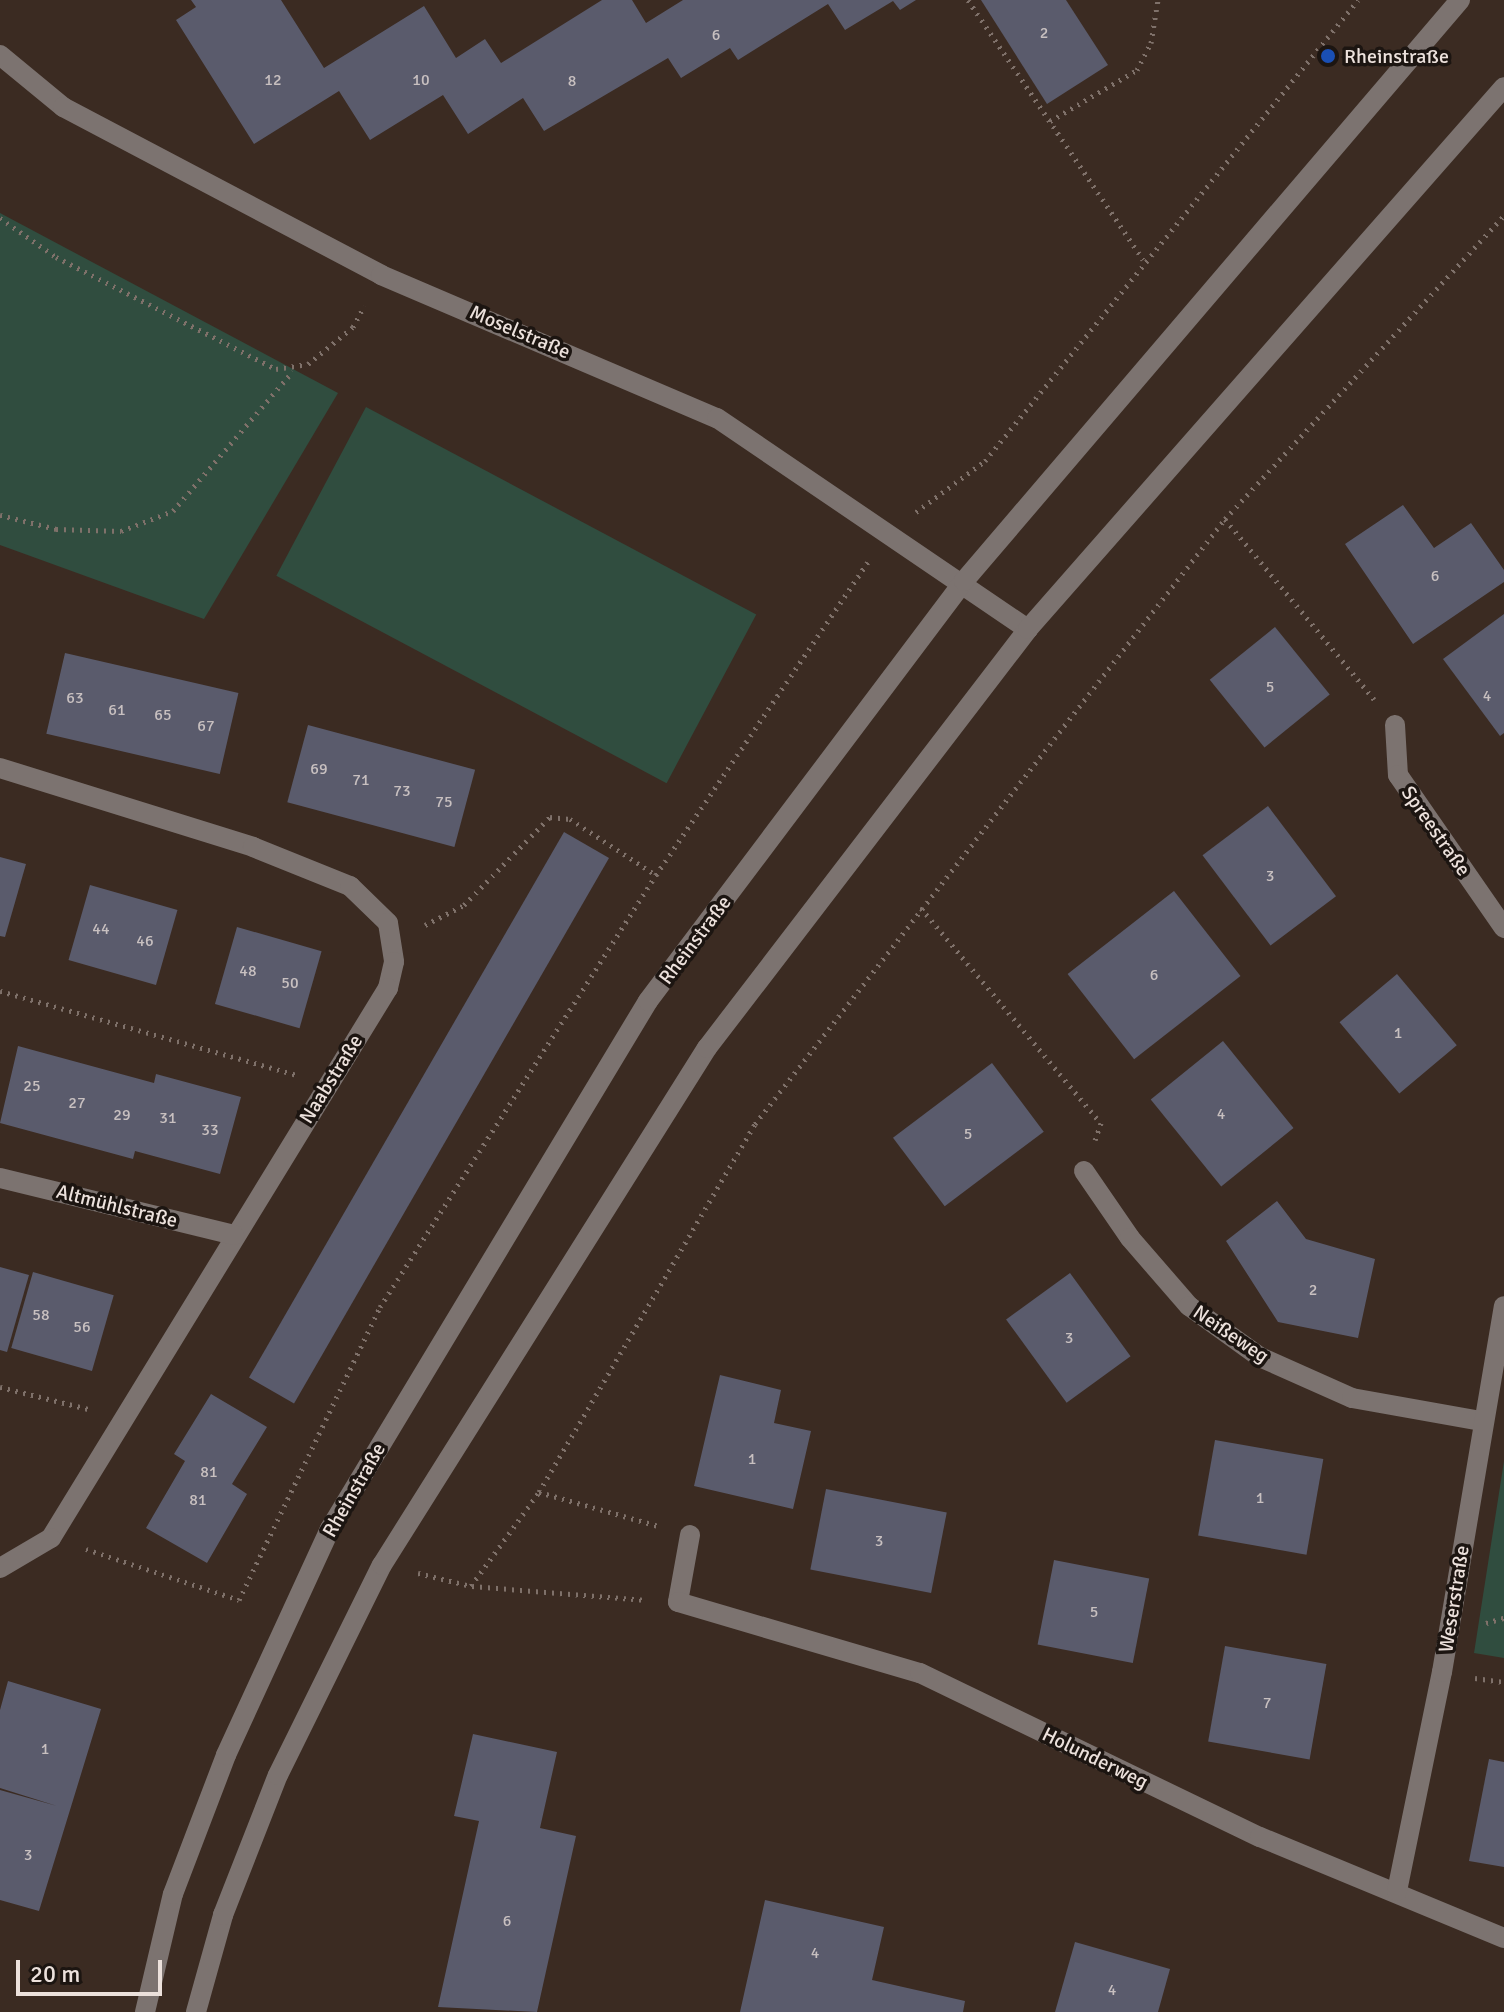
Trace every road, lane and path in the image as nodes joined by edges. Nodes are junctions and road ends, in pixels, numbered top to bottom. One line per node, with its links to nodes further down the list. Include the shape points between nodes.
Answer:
1 (968, 0): 8 (path)
2 (1158, 0): 8 (path, via 1151,43 1137,70)
3 (1358, 0): 12 (path)
4 (1460, 0): 18 (street, Rheinstraße)
5 (0, 55): 17 (street, Moselstraße, via 63,107 381,275 717,418)
6 (1504, 87): 9 (street)
7 (1504, 109): 9 (street)
8 (1050, 121): 12 (path)
9 (1465, 133): 19 (street)
10 (1504, 216): 16 (path)
11 (0, 218): 14 (path, via 70,264 276,369)
12 (1143, 259): 17 (path, via 985,461)
13 (353, 327): 14 (path)
14 (293, 371): 15 (path, via 173,511 121,531 56,529)
15 (0, 515)
16 (1225, 519): 20 (path); 23 (path)
17 (888, 533): 18 (street, Moselstraße); 22 (path)
18 (964, 581): 19 (street, Moselstraße); 44 (street, Rheinstraße, via 648,1001 330,1529 226,1755 173,1894)
19 (1028, 629): 38 (street, via 707,1048)
20 (1395, 725): 25 (street, Spreestraße, via 1398,775)
21 (0, 768): 24 (street, via 309,867 350,886)
22 (656, 875): 24 (path, via 570,819 550,817 464,905 428,925); 37 (path, via 380,1307 239,1600)
23 (921, 907): 28 (path, via 1101,1123); 35 (path, via 755,1124)
24 (388, 923): 27 (street, Naabstraße, via 394,962 388,988)
25 (1504, 928)
26 (0, 991): 27 (path)
27 (328, 1084): 30 (street, Naabstraße)
28 (1084, 1171): 34 (street, Neißeweg, via 1130,1238 1189,1306 1260,1357 1352,1398)
29 (0, 1178): 30 (street, Altmühlstraße)
30 (234, 1235): 33 (street, Naabstraße)
31 (1504, 1306): 34 (street, Weserstraße)
32 (0, 1387): 33 (path)
33 (124, 1418): 37 (street, Naabstraße)
34 (1481, 1421): 42 (street, Weserstraße, via 1450,1629)
35 (539, 1492): 36 (path); 40 (path)
36 (690, 1535): 41 (street)
37 (51, 1538): 39 (street, Naabstraße)
38 (382, 1565): 40 (path); 45 (street, via 278,1775 223,1915)
39 (0, 1568)
40 (471, 1586): 41 (path)
41 (678, 1602): 42 (street, Holunderweg, via 920,1673 1260,1837)
42 (1397, 1891): 43 (street, Holunderweg)
43 (1504, 1938)
44 (145, 2012)
45 (196, 2012)

